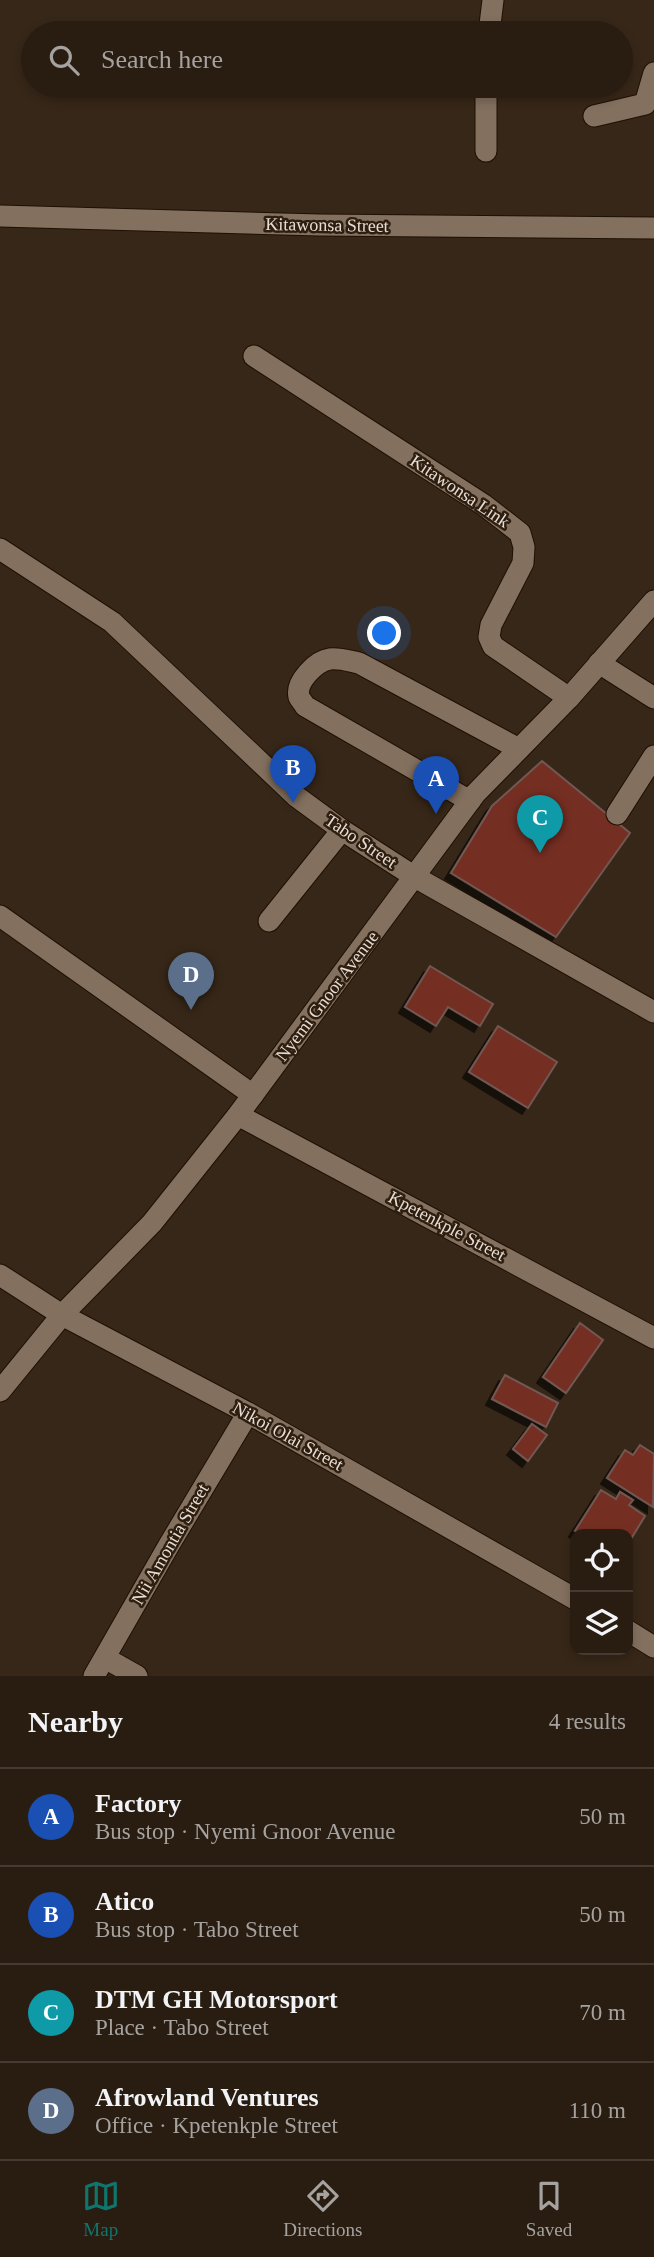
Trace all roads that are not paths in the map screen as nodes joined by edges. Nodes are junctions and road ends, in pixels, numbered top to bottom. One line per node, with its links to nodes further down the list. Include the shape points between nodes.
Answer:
1 (493, 0): 2 (street)
2 (490, 21)
3 (654, 73): 5 (street, via 645,104)
4 (486, 98): 6 (street)
5 (594, 116)
6 (486, 151)
7 (0, 216): 8 (street, Kitawonsa Street)
8 (654, 229)
9 (254, 356): 13 (street, Kitawonsa Link, via 520,533 523,563 489,637 493,646)
10 (0, 549): 19 (street, Tabo Street, via 112,622 297,797)
11 (654, 601): 12 (street, Nyemi Gnoor Avenue)
12 (599, 663): 13 (street, Nyemi Gnoor Avenue); 14 (street)
13 (569, 698): 15 (street, Nyemi Gnoor Avenue)
14 (654, 698)
15 (519, 749): 17 (street, Nyemi Gnoor Avenue); 17 (street, via 359,663 326,659 299,686 305,706)
16 (654, 756): 18 (street)
17 (470, 801): 20 (street, Nyemi Gnoor Avenue)
18 (617, 814)
19 (342, 830): 20 (street, Tabo Street); 22 (street)
20 (415, 877): 23 (street, Tabo Street); 24 (street, Nyemi Gnoor Avenue)
21 (0, 916): 24 (street)
22 (269, 921)
23 (654, 1012)
24 (253, 1095): 25 (street, Nyemi Gnoor Avenue)
25 (238, 1115): 27 (street, Nyemi Gnoor Avenue, via 152,1223); 28 (street, Kpetenkple Street)
26 (0, 1275): 27 (street, Nikoi Olai Street)
27 (62, 1315): 29 (street, Nyemi Gnoor Avenue); 30 (street, Nikoi Olai Street)
28 (654, 1338)
29 (0, 1391)
30 (248, 1413): 31 (street, Nikoi Olai Street); 34 (street, Nii Amontia Street)
31 (570, 1596)
32 (633, 1634): 33 (street)
33 (654, 1647)
34 (99, 1667): 35 (street)
35 (137, 1676)

